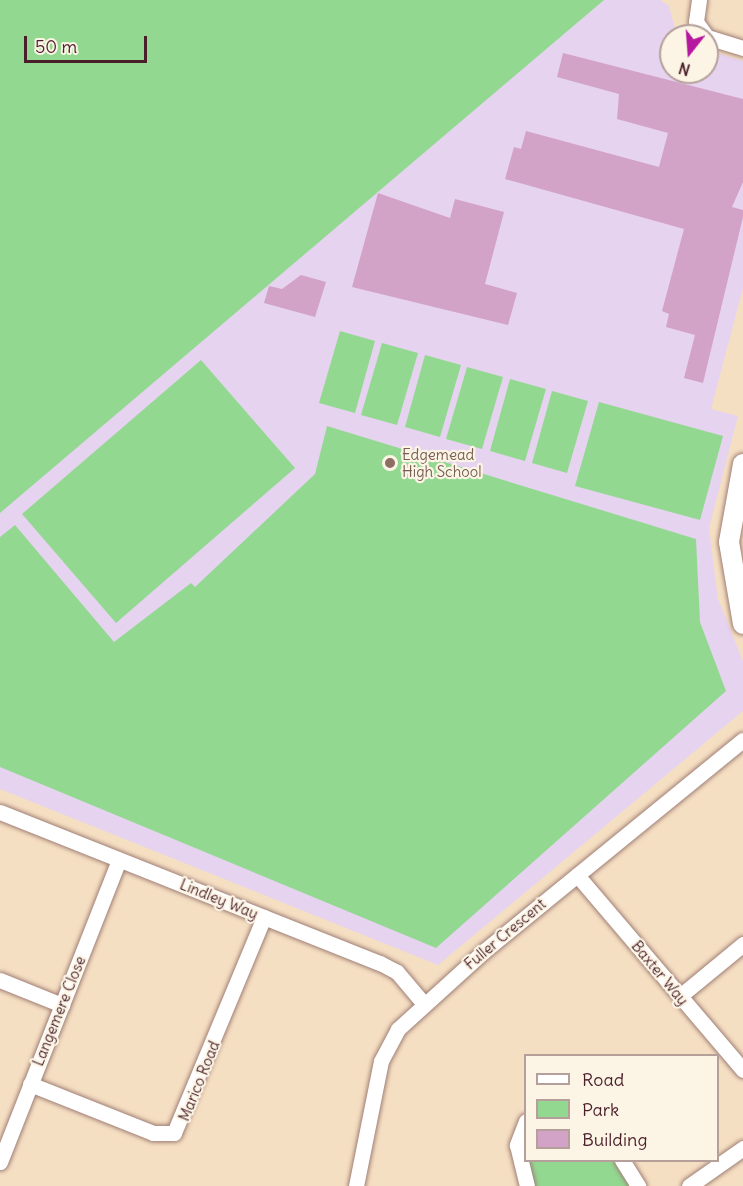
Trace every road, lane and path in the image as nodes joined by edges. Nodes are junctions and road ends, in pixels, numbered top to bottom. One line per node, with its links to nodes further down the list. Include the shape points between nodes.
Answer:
1 (699, 0): 2 (street)
2 (697, 24)
3 (719, 40): 4 (street)
4 (743, 48)
5 (743, 464): 6 (street, via 729,542)
6 (743, 624)
7 (743, 740): 10 (street, Fuller Crescent)
8 (0, 812): 9 (street, Lindley Way)
9 (119, 860): 11 (street, Lindley Way); 16 (street, Langemere Close)
10 (577, 875): 14 (street, Baxter Way); 15 (street, Fuller Crescent)
11 (264, 917): 15 (street, Lindley Way, via 397,972); 18 (street, Marico Road, via 174,1133 153,1133)
12 (743, 944): 14 (street)
13 (0, 980): 16 (street)
14 (680, 996): 17 (street, Baxter Way)
15 (424, 1004): 23 (street, Fuller Crescent, via 387,1044)
16 (62, 1005): 18 (street, Langemere Close)
17 (743, 1070)
18 (30, 1084): 21 (street, Langemere Close)
19 (524, 1124): 24 (street, via 517,1145)
20 (743, 1148): 26 (street)
21 (0, 1162)
22 (623, 1162): 25 (street)
23 (356, 1186)
24 (527, 1186)
25 (638, 1186)
26 (689, 1186)

